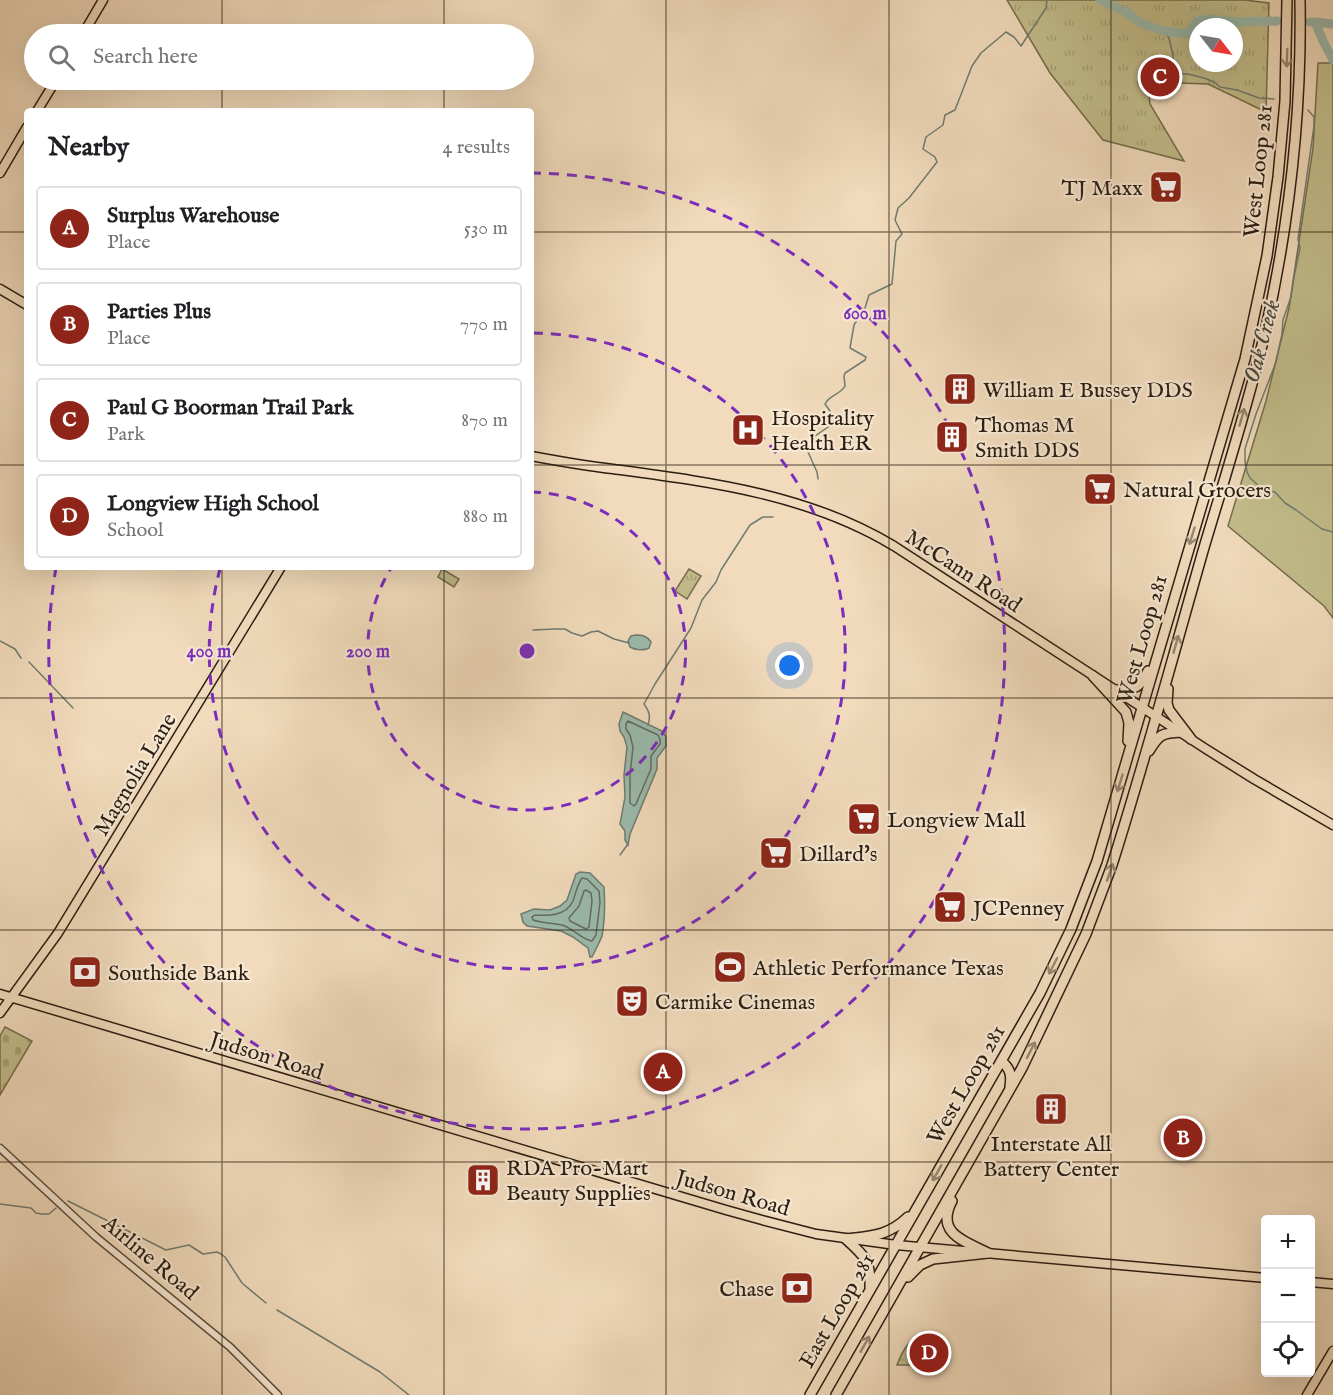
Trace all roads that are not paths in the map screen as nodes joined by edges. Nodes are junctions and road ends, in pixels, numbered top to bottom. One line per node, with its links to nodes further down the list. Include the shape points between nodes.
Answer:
1 (103, 0): 4 (main road)
2 (1287, 0): 9 (highway, West Loop 281, one-way to 9, via 1285,101)
3 (1300, 0): 10 (highway, West Loop 281, via 1295,141)
4 (88, 24)
5 (50, 90): 6 (main road)
6 (39, 108)
7 (24, 133): 8 (main road)
8 (0, 173)
9 (1275, 200): 10 (highway, via 1281,208 1273,262); 13 (highway, West Loop 281, via 1259,295)
10 (1275, 283): 15 (highway, West Loop 281, one-way to 10)
11 (0, 289): 12 (main road)
12 (24, 303)
13 (1228, 420): 15 (highway, via 1230,431 1220,466); 16 (highway, West Loop 281)
14 (534, 456): 21 (main road, McCann Road, via 735,487 821,510 894,546)
15 (1227, 471): 17 (highway, West Loop 281)
16 (1199, 512): 17 (highway, via 1206,521 1198,549); 19 (highway, West Loop 281, one-way to 19)
17 (1202, 557): 20 (highway, West Loop 281, one-way to 17)
18 (279, 570): 31 (main road, Magnolia Lane, via 58,933)
19 (1158, 650): 22 (highway, via 1139,687); 23 (highway, West Loop 281)
20 (1168, 672): 24 (highway, West Loop 281); 26 (highway, via 1168,707)
21 (1093, 676): 22 (main road, McCann Road); 27 (highway, via 1129,718)
22 (1116, 690): 23 (main road, McCann Road)
23 (1142, 707): 24 (main road, McCann Road); 27 (highway, West Loop 281)
24 (1156, 716): 25 (main road, McCann Road); 28 (highway, West Loop 281)
25 (1181, 732): 26 (main road, McCann Road); 28 (highway, via 1158,736)
26 (1191, 739): 29 (main road, McCann Road)
27 (1127, 761): 33 (highway, West Loop 281, one-way to 33, via 1097,861 1071,929)
28 (1141, 766): 34 (highway, West Loop 281, one-way to 28, via 1086,934 1112,865)
29 (1333, 825)
30 (0, 994): 31 (main road, Judson Road)
31 (11, 997): 32 (main road, Magnolia Lane); 38 (main road, Judson Road, via 758,1219)
32 (0, 1013)
33 (1001, 1062): 34 (highway, via 1011,1072); 37 (highway, West Loop 281, one-way to 37)
34 (1009, 1091): 36 (highway, West Loop 281)
35 (0, 1148): 49 (street, Airline Road, via 96,1237 230,1347)
36 (962, 1174): 40 (highway, West Loop 281); 41 (highway, via 948,1210 949,1227 958,1238)
37 (916, 1209): 38 (highway, via 888,1232); 39 (highway, West Loop 281)
38 (846, 1239): 39 (main road, Judson Road); 45 (highway, via 868,1262)
39 (896, 1245): 40 (main road, Judson Road); 45 (highway, East Loop 281)
40 (920, 1247): 41 (main road, Judson Road); 46 (highway, East Loop 281)
41 (988, 1253): 42 (main road, Judson Road); 46 (highway, via 926,1261)
42 (1261, 1278)
43 (1315, 1282): 44 (main road)
44 (1333, 1284)
45 (870, 1290): 48 (highway, East Loop 281)
46 (894, 1292): 50 (highway, East Loop 281, one-way to 46)
47 (1333, 1351): 51 (main road)
48 (811, 1394)
49 (278, 1395)
50 (836, 1395)
51 (1307, 1395)

